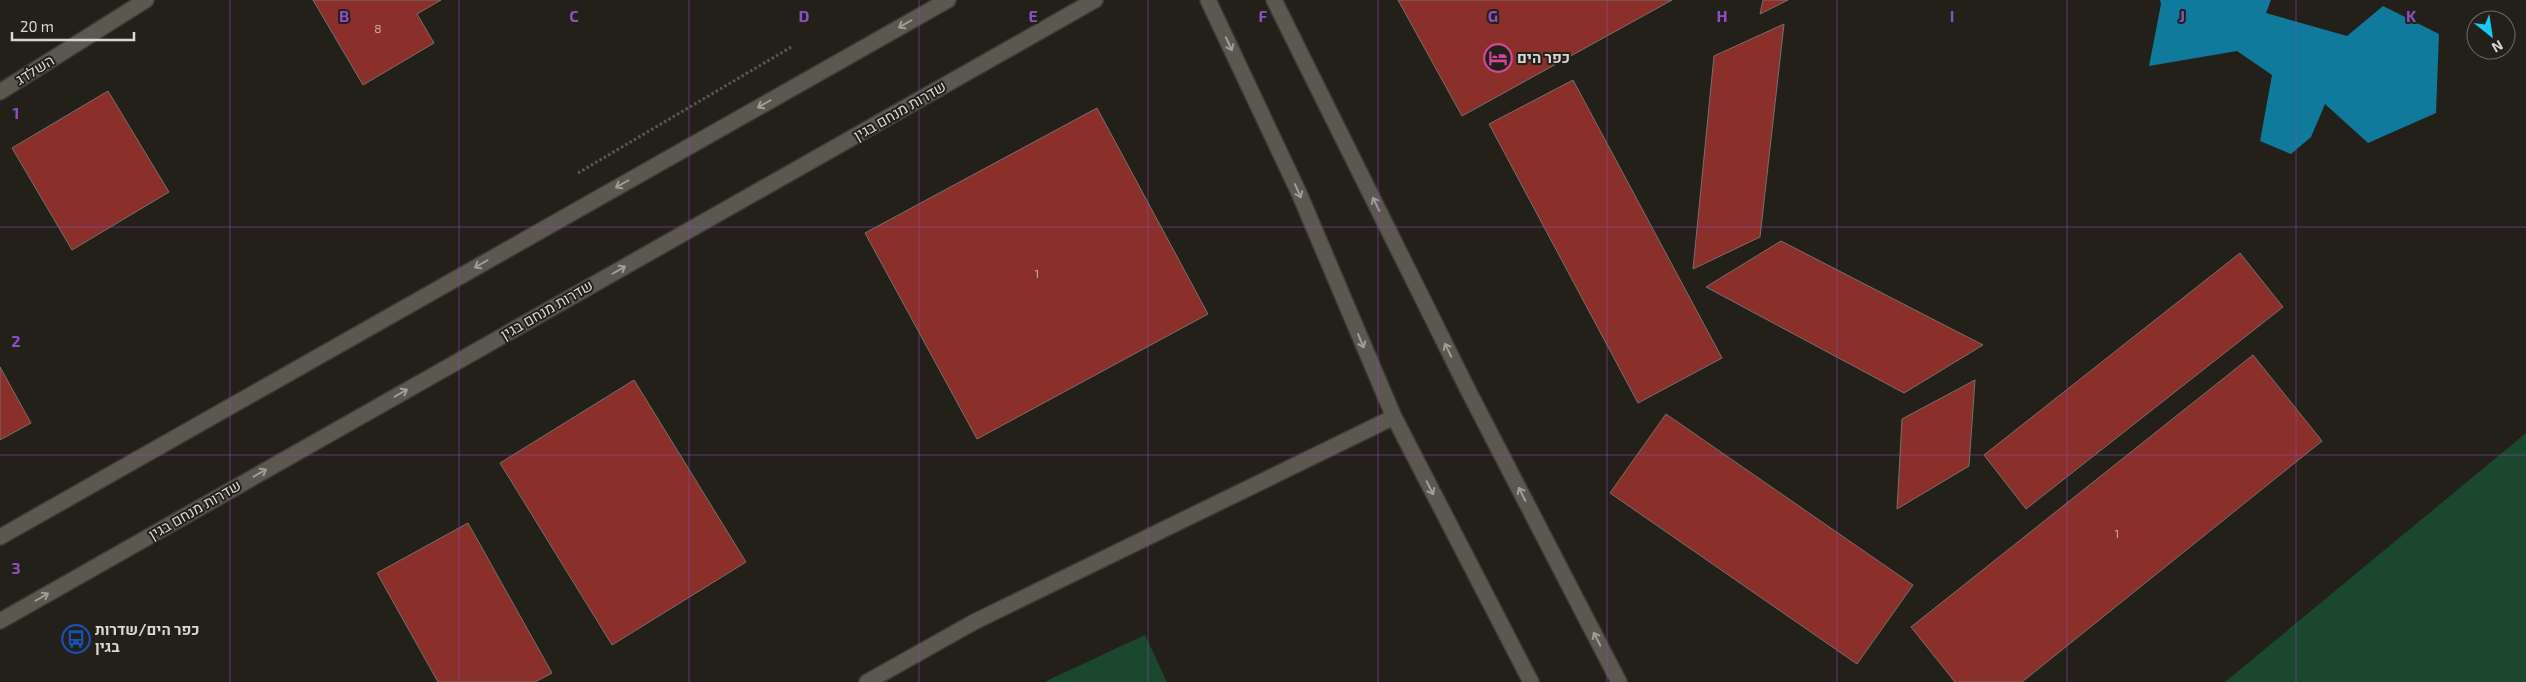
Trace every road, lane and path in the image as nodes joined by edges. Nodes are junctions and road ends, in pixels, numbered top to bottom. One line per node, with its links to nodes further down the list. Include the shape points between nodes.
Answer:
1 (146, 0): 6 (street, השלדג)
2 (948, 0): 8 (street, one-way to 8)
3 (1095, 0): 9 (street, שדרות מנחם בגין, one-way to 3)
4 (1208, 0): 7 (street, one-way to 7, via 1299,193)
5 (1274, 0): 12 (street, one-way to 5, via 1464,383)
6 (0, 92)
7 (1394, 417): 10 (street, via 974,622); 11 (street, one-way to 11)
8 (0, 537)
9 (0, 621)
10 (867, 682)
11 (1530, 682)
12 (1619, 682)

